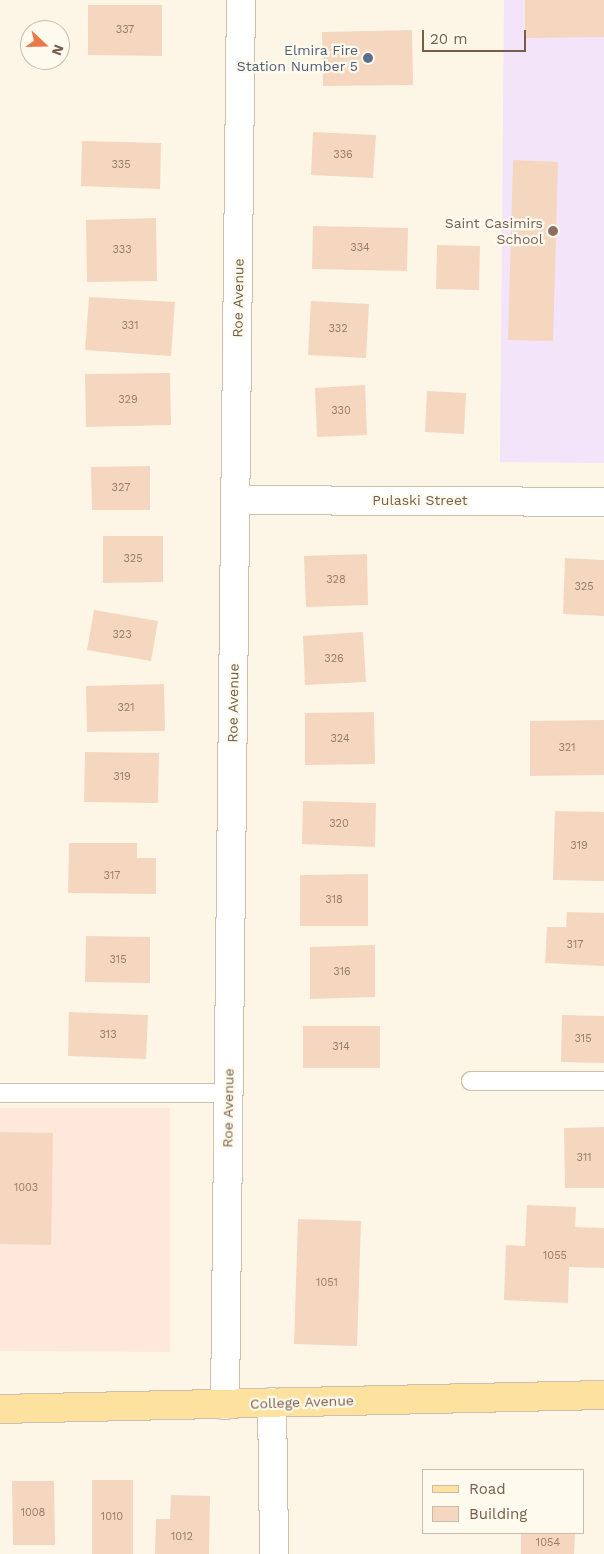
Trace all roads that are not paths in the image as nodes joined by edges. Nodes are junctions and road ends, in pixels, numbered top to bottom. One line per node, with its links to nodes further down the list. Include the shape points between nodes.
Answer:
1 (242, 0): 2 (street, Roe Avenue)
2 (235, 500): 3 (street, Pulaski Street); 7 (street, Roe Avenue)
3 (604, 502)
4 (471, 1081): 5 (lane)
5 (604, 1081)
6 (0, 1093): 7 (lane)
7 (228, 1093): 10 (street, Roe Avenue)
8 (604, 1395): 9 (main road, College Avenue)
9 (272, 1402): 10 (main road, College Avenue); 12 (street)
10 (225, 1405): 11 (main road, College Avenue)
11 (0, 1410)
12 (274, 1554)

